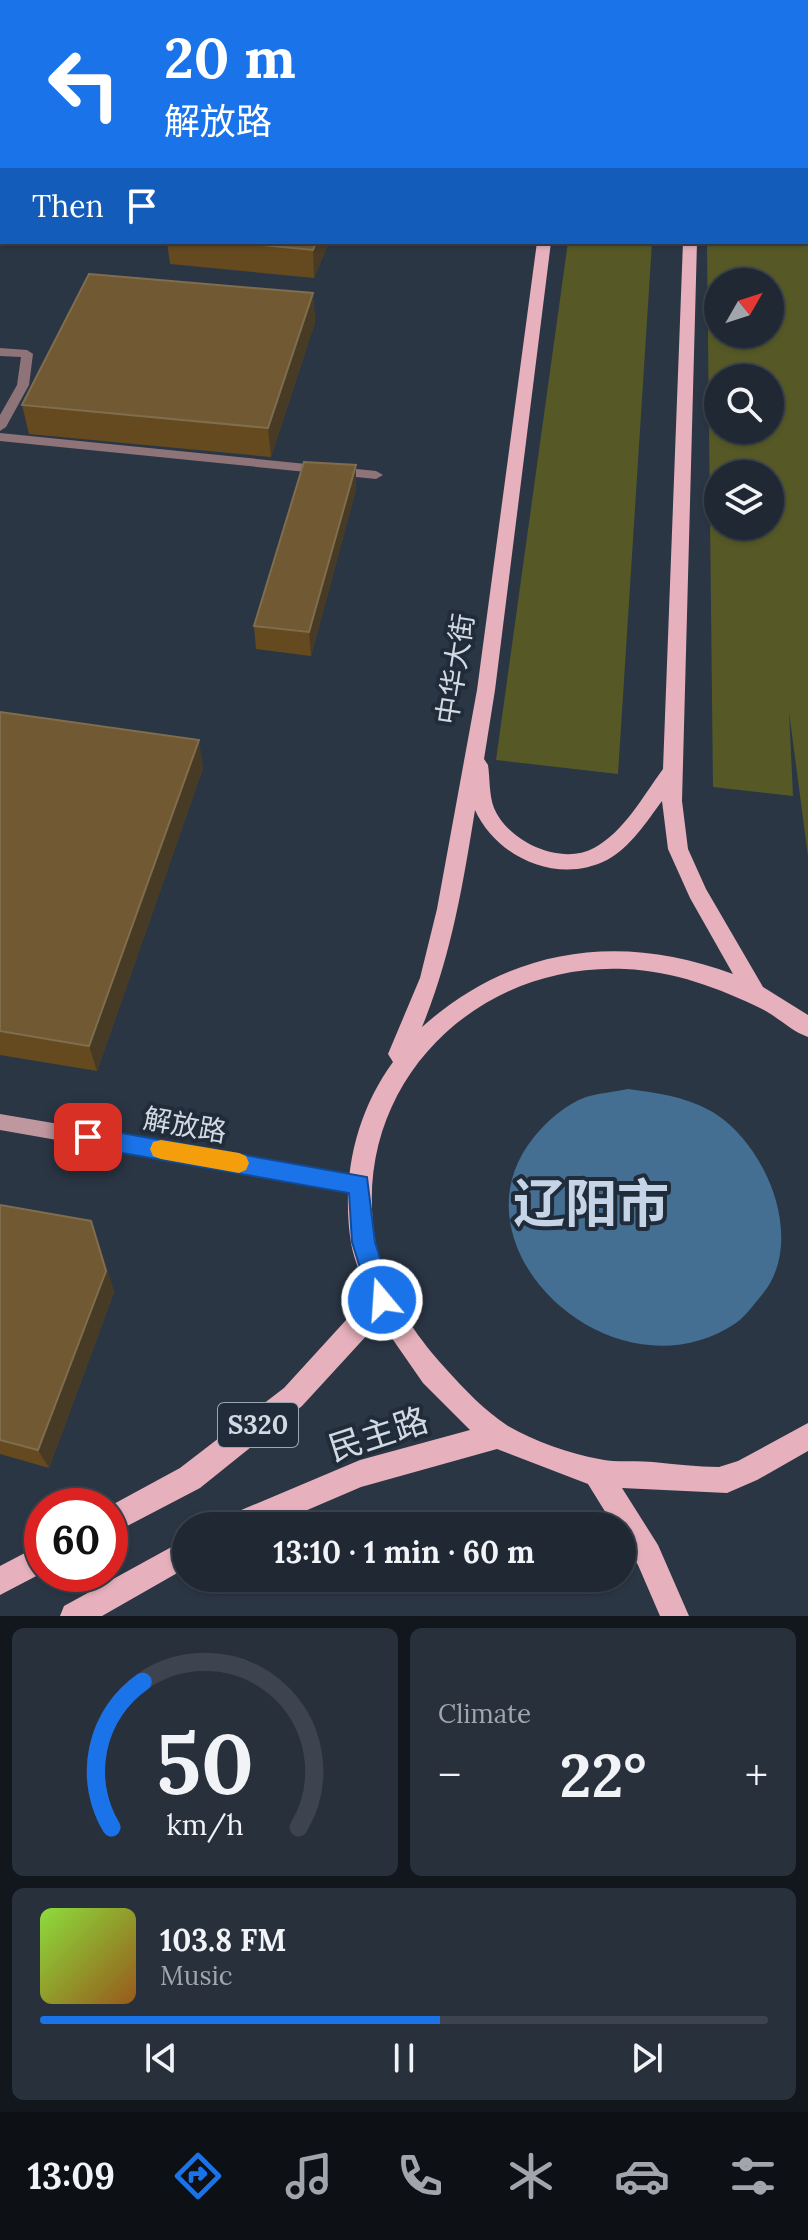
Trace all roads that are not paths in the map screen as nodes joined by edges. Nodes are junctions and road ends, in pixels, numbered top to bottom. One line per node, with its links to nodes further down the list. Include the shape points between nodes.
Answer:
1 (544, 244): 7 (main road, 中华大街)
2 (690, 244): 8 (main road)
3 (0, 352): 4 (street, via 27,354 23,385)
4 (0, 427)
5 (0, 437): 6 (street)
6 (376, 475)
7 (475, 749): 8 (main road, via 486,812 506,839 533,856 569,861 599,855 617,841); 11 (main road, 中华大街, via 431,978)
8 (673, 771): 9 (main road, via 678,849)
9 (757, 997): 10 (main road); 11 (main road, via 688,967 635,959 582,960 532,969 485,988 443,1016 408,1052)
10 (808, 1027)
11 (381, 1095): 13 (main road, via 366,1138)
12 (0, 1122): 13 (main road, 解放路)
13 (359, 1184): 14 (main road, via 363,1242)
14 (382, 1300): 15 (main road, via 414,1356); 18 (main road, S320, via 293,1397 190,1478)
15 (498, 1435): 17 (main road); 19 (main road, 民主路, via 360,1474)
16 (808, 1436): 17 (main road, via 726,1479)
17 (597, 1473): 24 (main road, via 648,1555)
18 (128, 1511)
19 (270, 1512)
20 (172, 1561): 23 (main road)
21 (24, 1568): 22 (main road)
22 (0, 1581)
23 (74, 1616)
24 (675, 1616)

